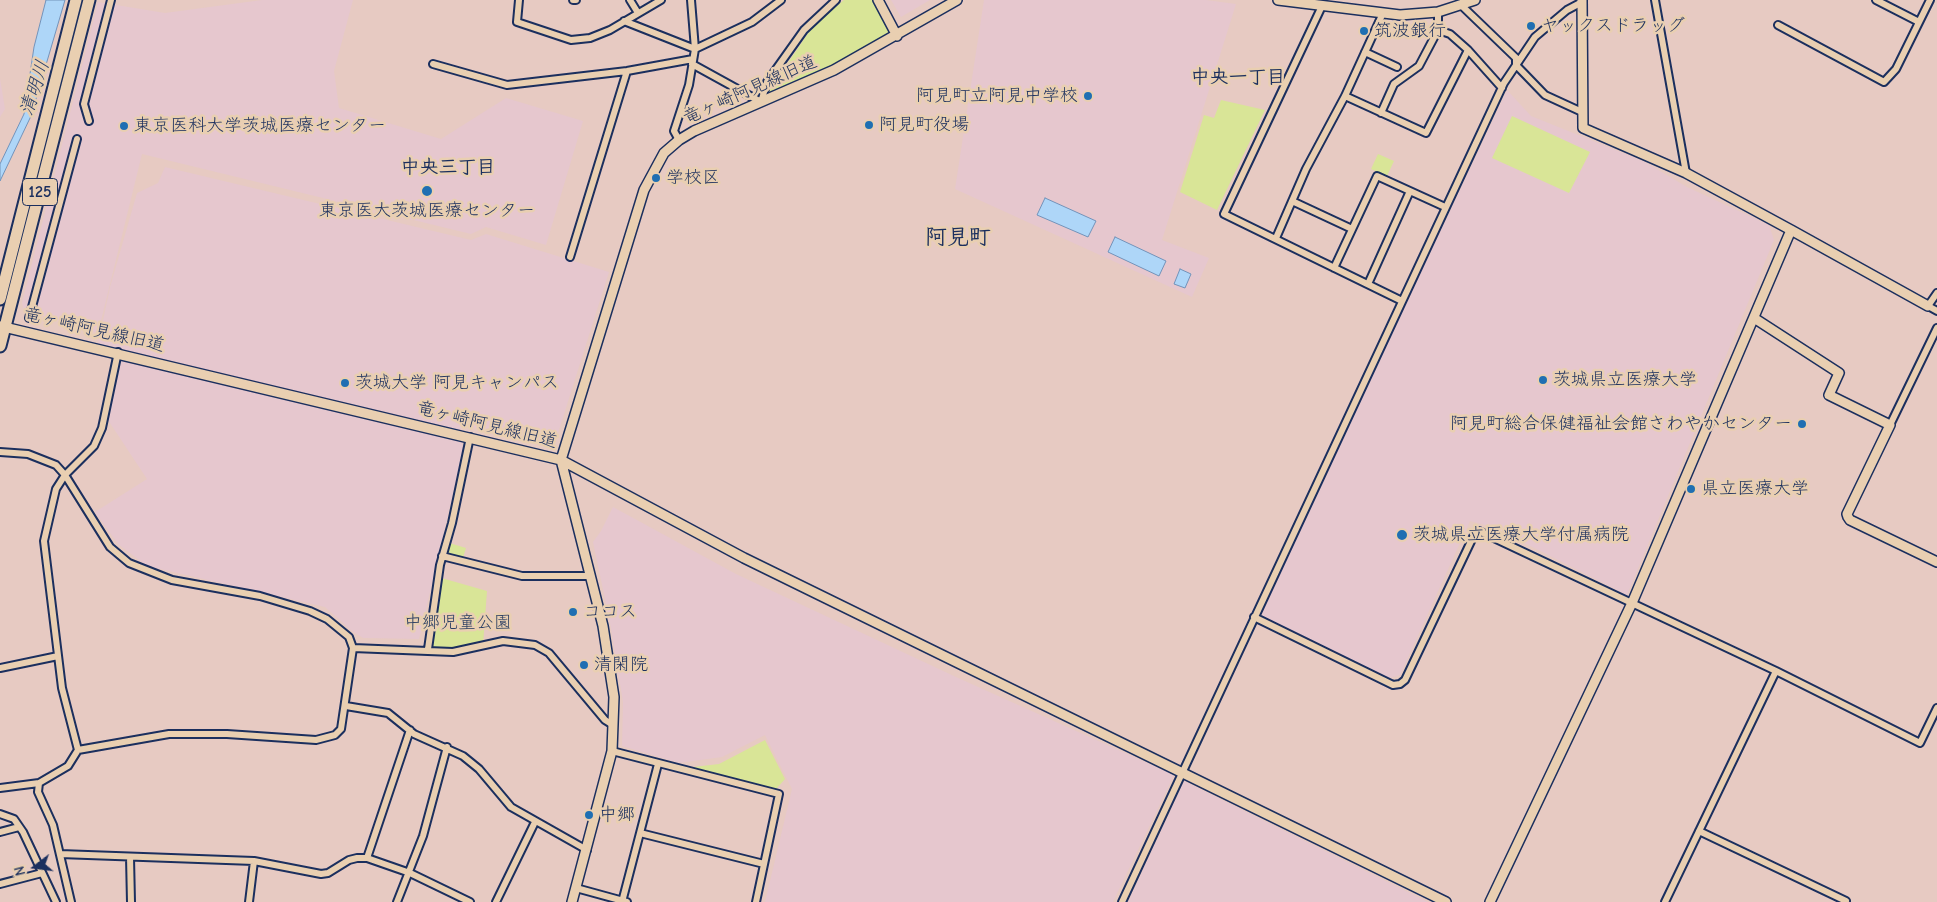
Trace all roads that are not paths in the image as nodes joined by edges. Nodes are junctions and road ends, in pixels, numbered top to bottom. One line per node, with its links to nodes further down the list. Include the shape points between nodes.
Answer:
1 (76, 0): 55 (highway, 125)
2 (89, 0): 61 (highway, 125)
3 (111, 0): 41 (street, via 84,104)
4 (519, 0): 23 (street, via 517,22 571,40 590,38)
5 (630, 0): 21 (street)
6 (661, 0): 21 (street)
7 (691, 0): 28 (street)
8 (781, 0): 28 (street, via 752,22)
9 (836, 0): 38 (street, via 804,30 767,82)
10 (878, 0): 27 (street)
11 (957, 0): 27 (street, 竜ヶ崎阿見線旧道)
12 (1278, 0): 19 (street)
13 (1475, 0): 18 (street)
14 (1655, 0): 44 (street)
15 (1876, 0): 24 (street)
16 (1930, 0): 24 (street)
17 (1582, 1): 33 (street, via 1542,30); 39 (street)
18 (1461, 5): 20 (street); 33 (street, via 1516,58)
19 (1322, 6): 22 (street); 50 (street, via 1224,214)
20 (1438, 12): 22 (street, via 1415,15); 26 (street)
21 (638, 13): 23 (street)
22 (1383, 13): 30 (street)
23 (624, 21): 28 (street)
24 (1919, 22): 25 (street, via 1896,69 1884,82)
25 (1778, 25)
26 (1438, 30): 29 (street, via 1450,34); 40 (street, via 1419,66 1394,84)
27 (897, 36): 38 (street, 竜ヶ崎阿見線旧道, via 834,70)
28 (695, 49): 31 (street)
29 (1468, 50): 36 (street); 40 (street, via 1426,133)
30 (1365, 52): 34 (street); 37 (street)
31 (692, 62): 35 (street); 38 (street); 43 (street, via 689,85 674,131)
32 (434, 64): 35 (street, via 507,85)
33 (1516, 65): 36 (street); 39 (street, via 1544,95)
34 (1396, 67)
35 (627, 71): 51 (street)
36 (1502, 88): 47 (street)
37 (1345, 96): 40 (street); 46 (street)
38 (761, 102): 43 (street, 竜ヶ崎阿見線旧道)
39 (1582, 112): 44 (street, via 1583,128 1588,132)
40 (1381, 113)
41 (89, 121)
42 (77, 139): 59 (street)
43 (679, 140): 68 (street, 竜ヶ崎阿見線旧道, via 664,153 644,190)
44 (1686, 173): 49 (street)
45 (1410, 191): 47 (street); 48 (street, via 1377,176); 53 (street)
46 (1292, 201): 48 (street); 50 (street)
47 (1445, 208): 56 (street)
48 (1352, 229): 52 (street)
49 (1791, 230): 57 (street); 60 (street)
50 (1276, 238): 52 (street)
51 (570, 256)
52 (1334, 268): 53 (street)
53 (1368, 284): 56 (street)
54 (1937, 293): 57 (street)
55 (0, 298)
56 (1402, 301): 74 (street)
57 (1928, 306): 58 (street)
58 (1937, 311)
59 (29, 318)
60 (1754, 318): 65 (street, via 1839,374 1829,395); 73 (street)
61 (2, 326): 63 (highway, 125); 64 (street, 竜ヶ崎阿見線旧道)
62 (1937, 328): 65 (street)
63 (0, 346)
64 (118, 352): 66 (street, 竜ヶ崎阿見線旧道); 69 (street, via 102,428 94,446)
65 (1890, 425): 71 (street, via 1848,517)
66 (470, 438): 68 (street, 竜ヶ崎阿見線旧道); 70 (street)
67 (0, 452): 69 (street, via 28,454 56,465)
68 (562, 460): 72 (street); 88 (street, via 744,558)
69 (65, 476): 75 (street, via 110,547 129,563 172,580 260,596 310,611 349,637); 77 (street, via 56,489 44,541)
70 (442, 556): 72 (street, via 522,576); 76 (street)
71 (1937, 562)
72 (591, 576): 82 (street, via 611,670)
73 (1632, 603): 74 (street, via 1479,531 1474,535 1406,680 1400,684 1393,685); 79 (street); 120 (street)
74 (1254, 617): 88 (street)
75 (353, 648): 76 (street); 80 (street)
76 (428, 649): 82 (street, via 453,652 503,641 536,645 549,653 605,720)
77 (58, 656): 78 (street); 85 (street, via 62,688)
78 (0, 668)
79 (1776, 671): 81 (street, via 1920,743); 94 (street)
80 (346, 706): 83 (street, via 388,713); 85 (street, via 341,729 335,735 316,740 169,734)
81 (1937, 708)
82 (613, 724): 86 (street)
83 (410, 730): 84 (street); 100 (street)
84 (447, 747): 92 (street, via 479,769 511,807); 104 (street)
85 (78, 750): 89 (street, via 68,766)
86 (612, 750): 87 (street); 97 (street)
87 (658, 764): 96 (street); 102 (street, via 779,794)
88 (1181, 773): 118 (street); 119 (street)
89 (39, 783): 90 (street); 98 (street, via 38,792 53,825)
90 (0, 788)
91 (0, 814): 93 (street, via 14,820)
92 (535, 822): 97 (street); 114 (street)
93 (19, 827): 95 (street); 103 (street)
94 (1699, 831): 107 (street); 121 (street)
95 (0, 832)
96 (640, 833): 102 (street); 116 (street)
97 (587, 850): 106 (street)
98 (60, 854): 99 (street); 109 (street)
99 (130, 857): 101 (street); 110 (street)
100 (367, 858): 101 (street, via 349,860 321,874); 104 (street)
101 (254, 862): 111 (street)
102 (764, 864): 117 (street)
103 (42, 873): 105 (street); 108 (street)
104 (410, 873): 112 (street); 113 (street)
105 (0, 884)
106 (576, 888): 115 (street); 116 (street)
107 (1846, 901)
108 (56, 902)
109 (71, 902)
110 (131, 902)
111 (249, 902)
112 (397, 902)
113 (470, 902)
114 (496, 902)
115 (572, 902)
116 (624, 902)
117 (756, 902)
118 (1122, 902)
119 (1446, 902)
120 (1490, 902)
121 (1665, 902)

